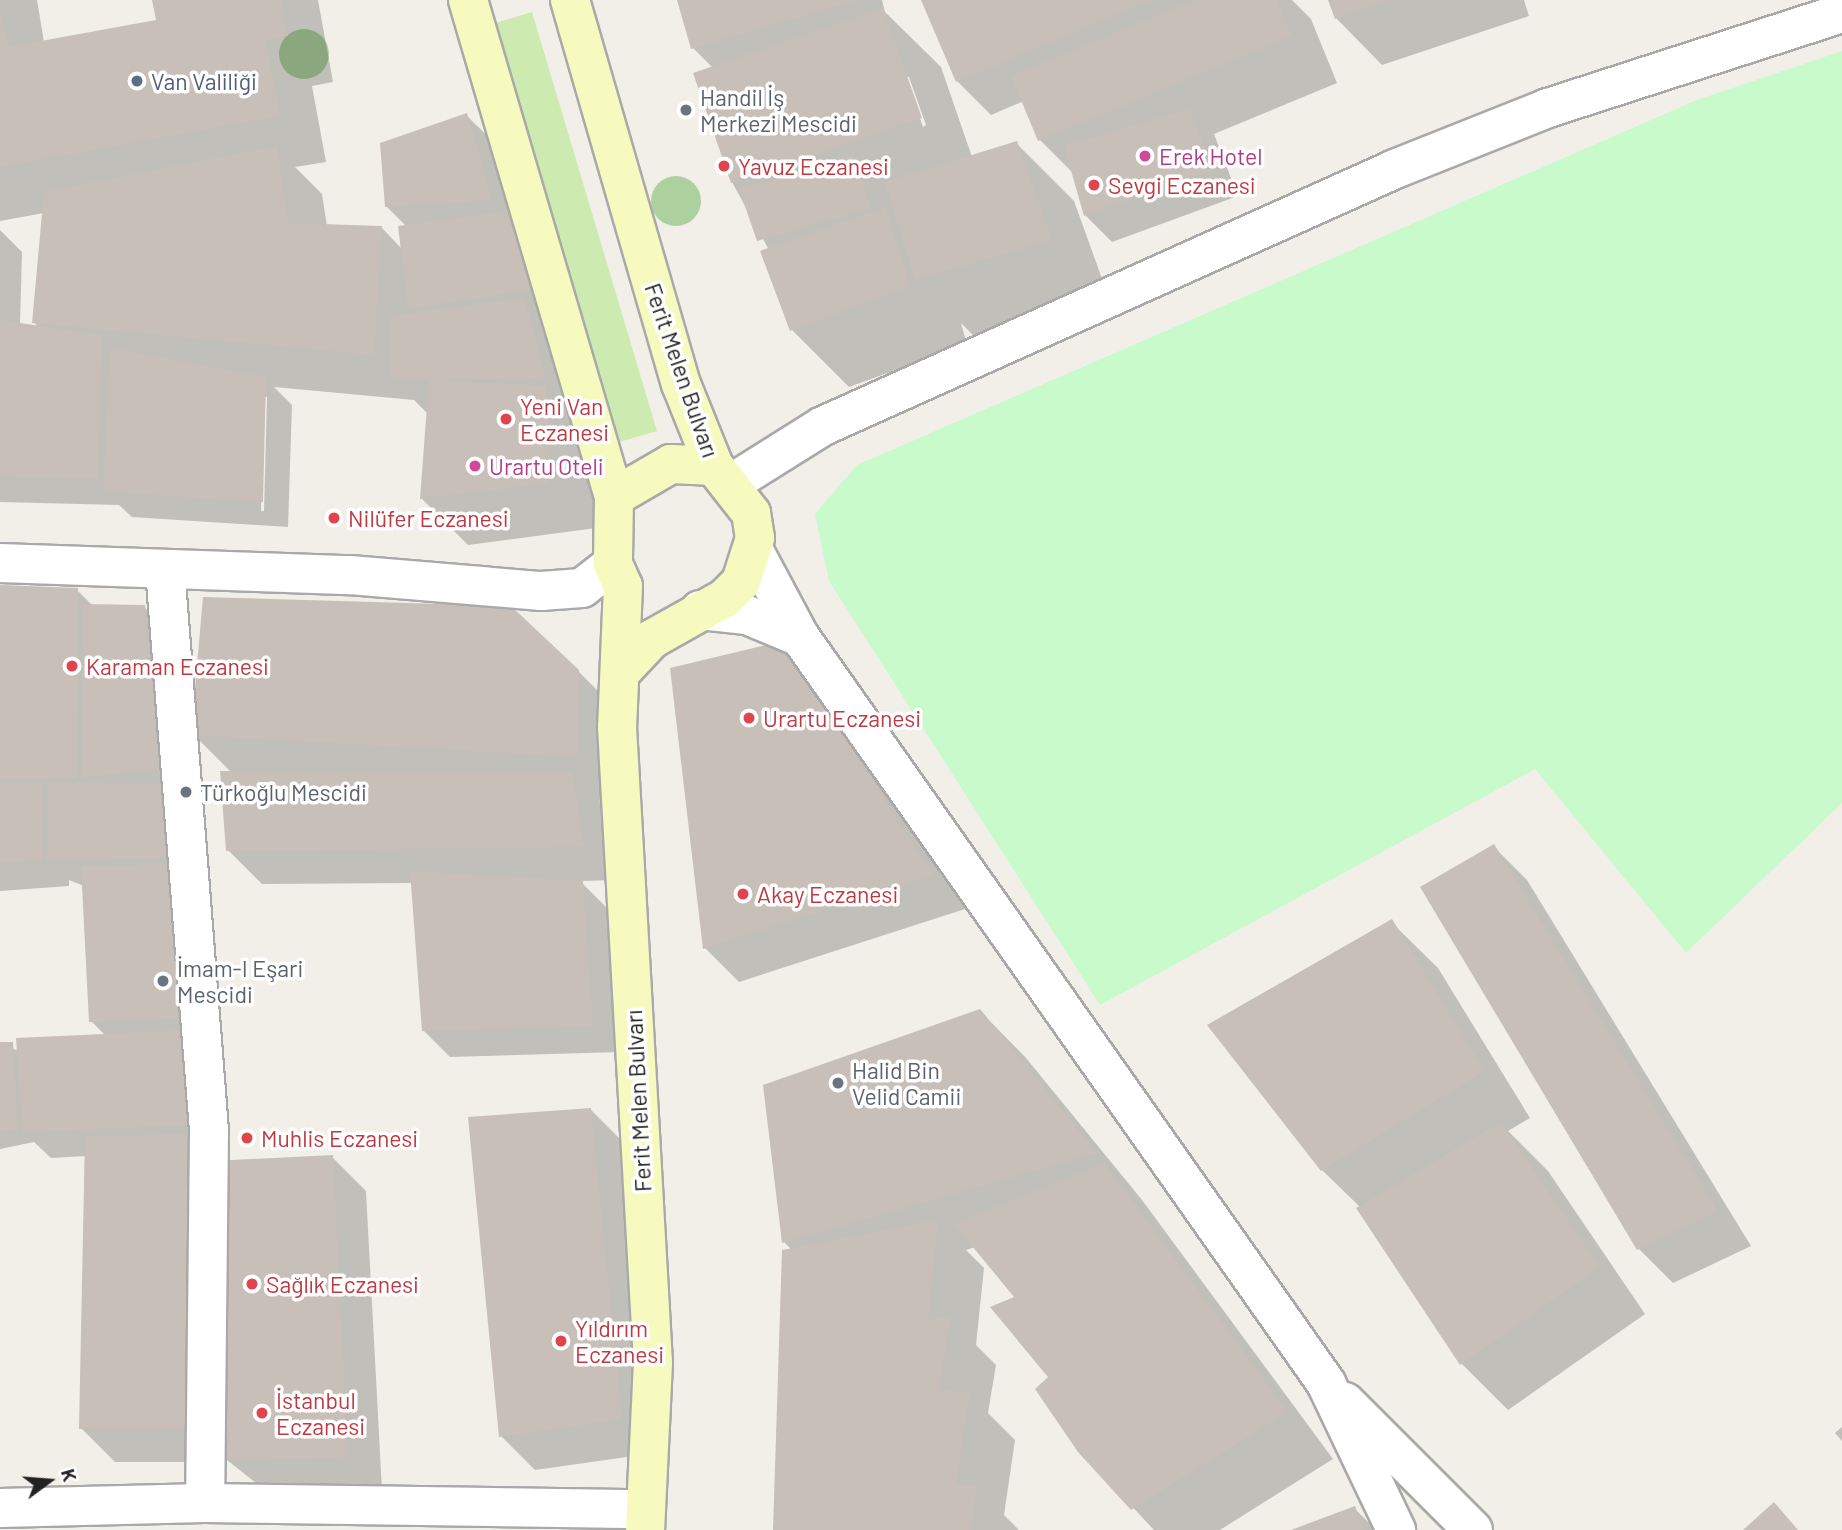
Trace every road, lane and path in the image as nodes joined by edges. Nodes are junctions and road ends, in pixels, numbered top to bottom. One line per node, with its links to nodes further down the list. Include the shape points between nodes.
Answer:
1 (468, 0): 5 (main road, Ferit Melen Bulvarı)
2 (570, 0): 4 (main road, Ferit Melen Bulvarı, via 681,384)
3 (1842, 13): 4 (street, via 1548,108 1395,169)
4 (723, 475): 5 (main road, via 671,464); 6 (main road, Ferit Melen Bulvarı, via 751,513)
5 (614, 497): 9 (main road, Ferit Melen Bulvarı)
6 (754, 551): 10 (main road, Ferit Melen Bulvarı, via 741,582); 11 (street)
7 (0, 563): 8 (street)
8 (165, 569): 9 (street, via 541,591 582,588); 14 (street, via 209,1132)
9 (618, 575): 10 (main road, via 659,609); 12 (main road, Ferit Melen Bulvarı)
10 (700, 610): 11 (street, via 747,615); 12 (main road, Ferit Melen Bulvarı, via 652,639)
11 (800, 636): 13 (street)
12 (621, 673): 16 (main road, Ferit Melen Bulvarı, via 617,727 653,1362)
13 (1326, 1383): 17 (street); 18 (street)
14 (205, 1503): 15 (street); 16 (street)
15 (0, 1508)
16 (645, 1519)
17 (1396, 1530)
18 (1473, 1530)

